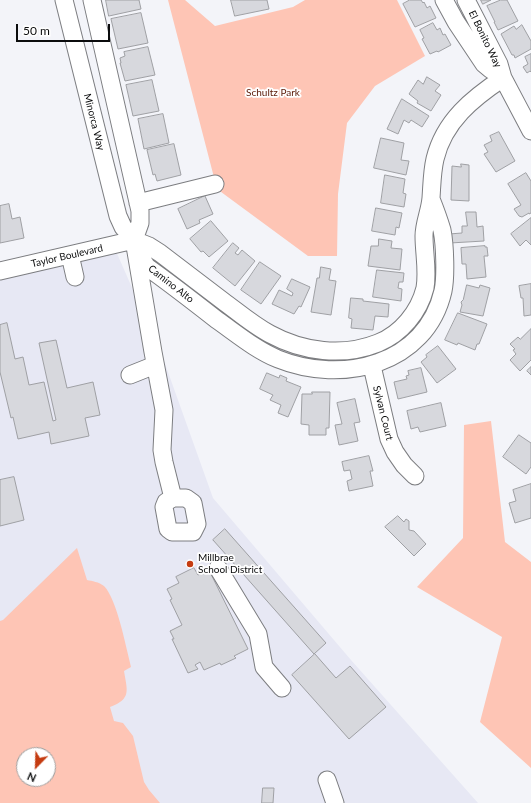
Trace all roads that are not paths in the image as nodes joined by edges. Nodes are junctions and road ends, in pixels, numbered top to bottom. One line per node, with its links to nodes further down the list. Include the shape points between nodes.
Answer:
1 (64, 0): 10 (street, Minorca Way, via 118,216)
2 (92, 0): 9 (street, Minorca Way)
3 (444, 0): 5 (street, El Bonito Way, via 484,64)
4 (466, 0): 5 (street, El Bonito Way, via 495,56)
5 (503, 78): 6 (street, El Bonito Way); 8 (street, Camino Alto, via 480,93 449,125 435,158 431,178)
6 (531, 131)
7 (216, 184): 9 (street)
8 (431, 199): 10 (street, Camino Alto, via 424,236 426,270 421,300 406,324 396,334 367,348 348,351 304,348 269,334 160,253); 15 (street, Camino Alto, via 442,233 443,290 438,307 427,327 407,348 392,358)
9 (138, 203): 10 (street, Minorca Way, via 140,223)
10 (134, 240): 11 (street, Taylor Boulevard); 14 (street, Minorca Way); 15 (street, Camino Alto, via 140,258 147,267 260,350 299,366 323,370 349,370)
11 (70, 255): 12 (street, Taylor Boulevard); 13 (street)
12 (0, 271)
13 (75, 277)
14 (156, 365): 16 (street); 18 (street, Minorca Way, via 164,410 162,450)
15 (372, 366): 17 (street, Sylvan Court, via 389,439 404,465)
16 (130, 375)
17 (415, 476)
18 (173, 498)
19 (218, 568): 20 (street, via 258,634 264,667)
20 (282, 688)
21 (327, 780): 22 (street)
22 (335, 803)

